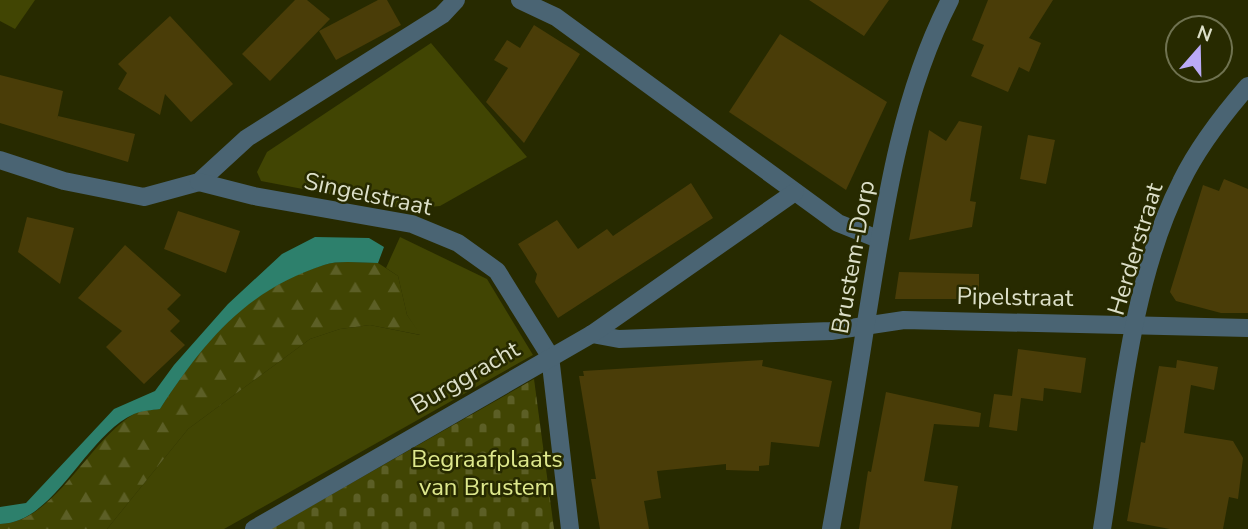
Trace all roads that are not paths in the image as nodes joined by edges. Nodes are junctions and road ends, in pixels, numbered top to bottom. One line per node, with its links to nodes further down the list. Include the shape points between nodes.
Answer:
1 (456, 0): 6 (street, Singelstraat, via 442,15 247,138)
2 (520, 0): 7 (street, via 556,17)
3 (950, 0): 8 (street, Brustem-Dorp, via 923,62)
4 (1248, 86): 9 (street, Herderstraat, via 1216,124 1180,182)
5 (0, 160): 6 (street, Singelstraat, via 64,181 144,197)
6 (199, 182): 13 (street, Singelstraat, via 412,224 458,243 497,271)
7 (795, 192): 8 (street, via 838,223); 12 (street)
8 (878, 239): 10 (street, Brustem-Dorp)
9 (1136, 324): 10 (street, Pipelstraat, via 904,320); 11 (street, Pipelstraat); 17 (street, Herderstraat)
10 (866, 328): 12 (street, via 619,339); 16 (street, Brustem-Dorp)
11 (1248, 328)
12 (592, 334): 13 (street)
13 (550, 356): 14 (street, Burggracht); 15 (street, Burggracht)
14 (254, 529)
15 (570, 529)
16 (831, 529)
17 (1102, 529)

